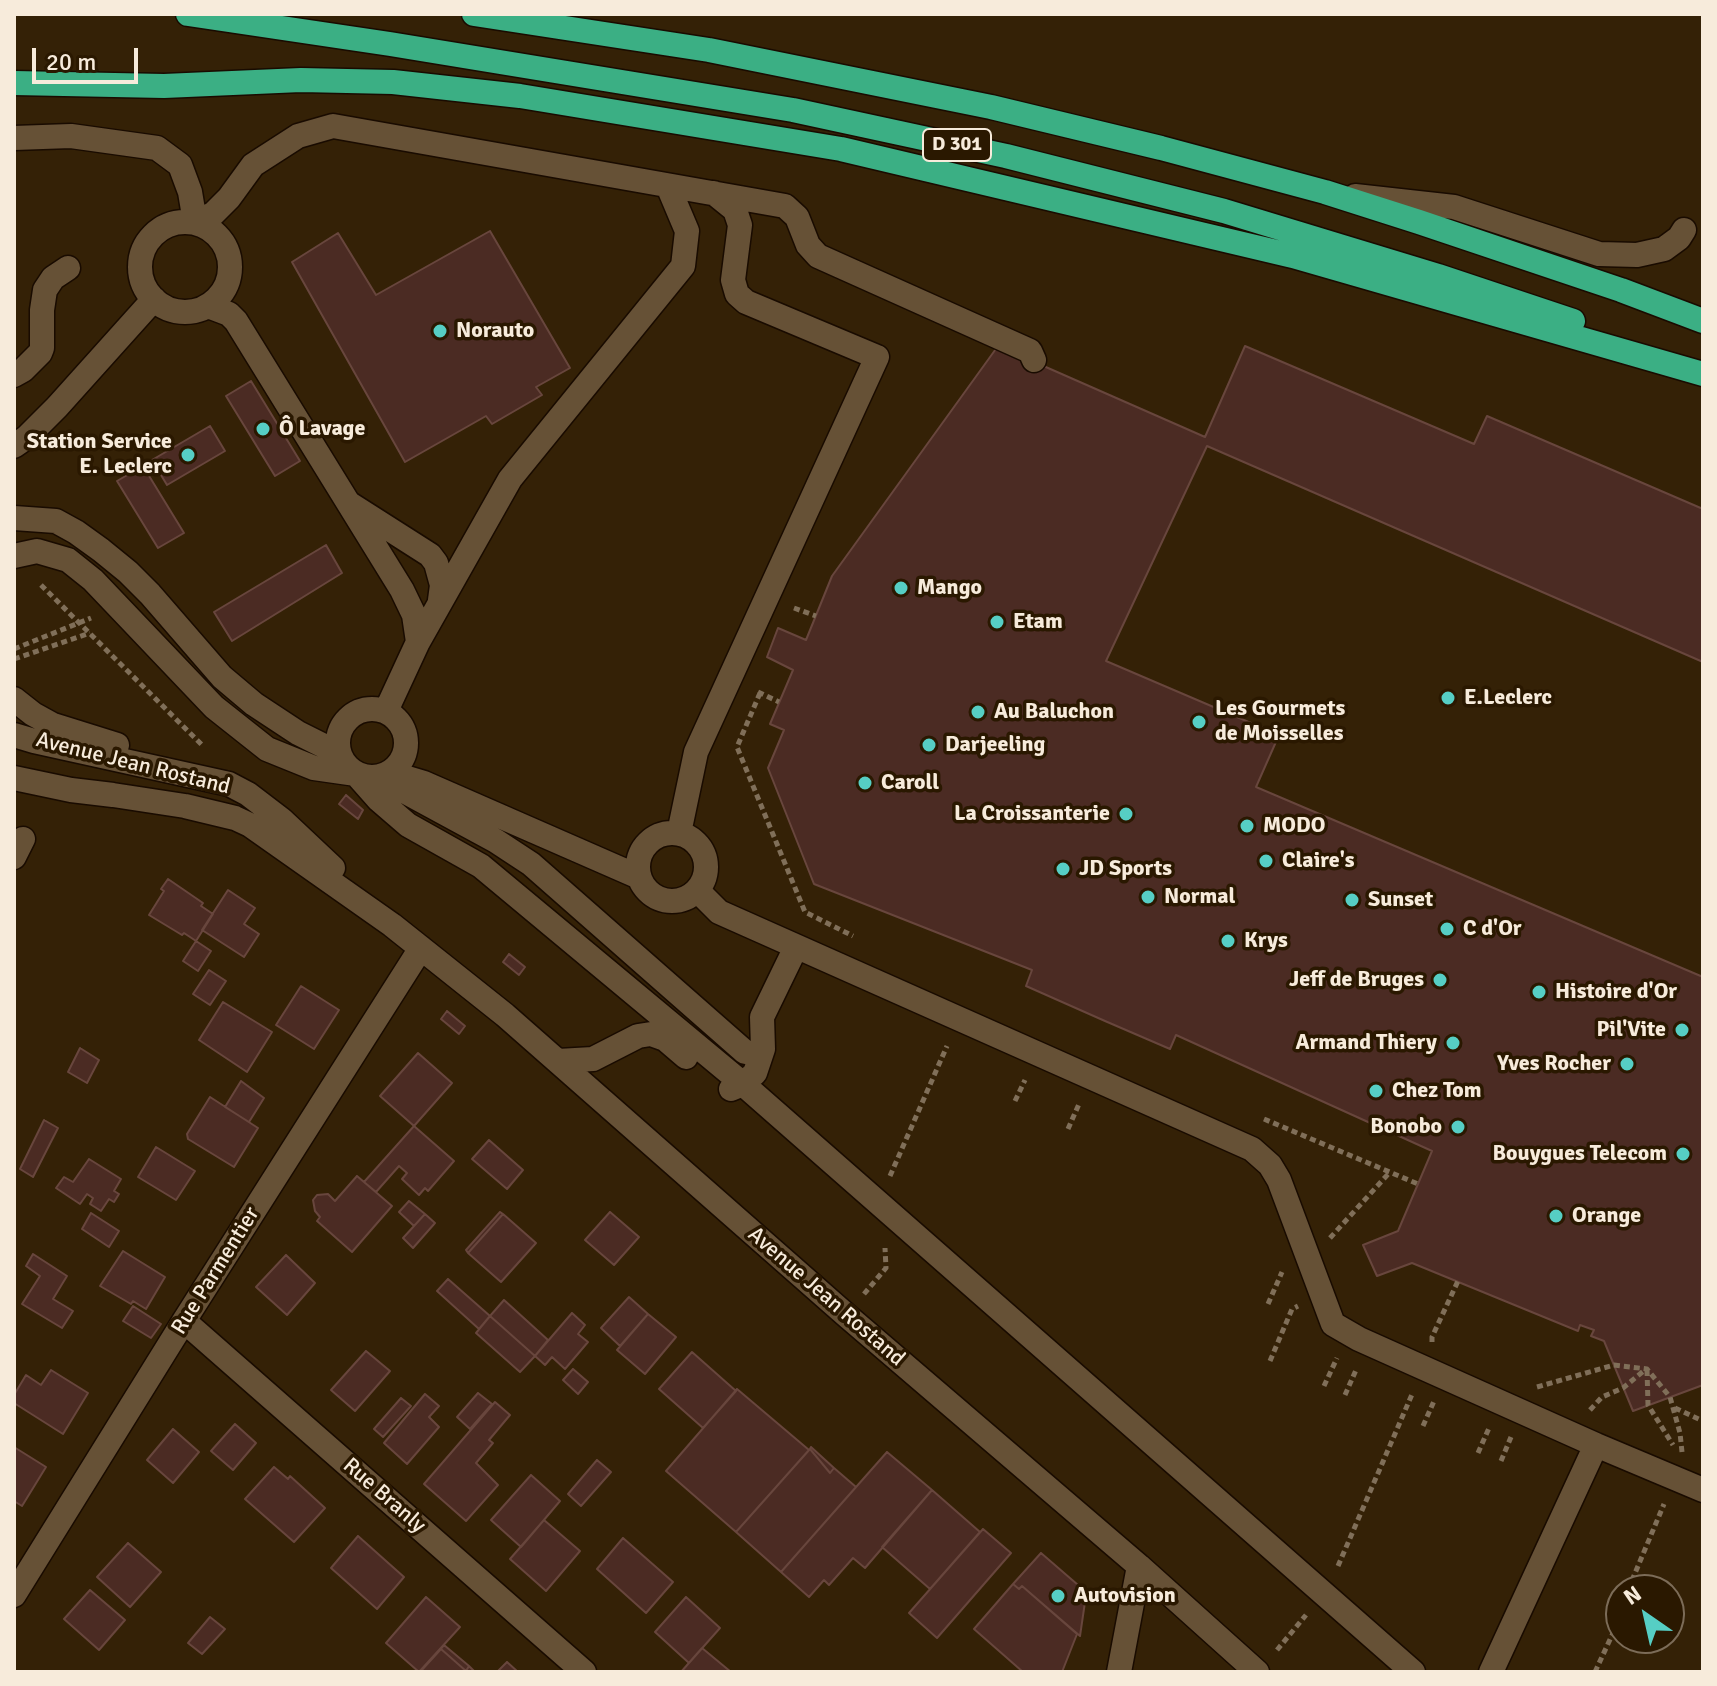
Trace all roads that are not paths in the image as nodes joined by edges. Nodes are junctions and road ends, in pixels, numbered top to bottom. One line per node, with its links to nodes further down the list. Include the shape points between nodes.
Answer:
1 (188, 14): 15 (highway, D 301, via 793,110 1006,156 1224,211 1438,276 1607,332)
2 (474, 14): 7 (highway, D 301, via 709,50 991,107)
3 (14, 83): 15 (highway, via 393,82 534,98 841,149 1293,256)
4 (14, 138): 8 (street, via 71,136 157,148 180,165)
5 (668, 186): 6 (street); 8 (street, via 333,126 298,136 253,165 213,214); 21 (street, via 687,231 683,266 510,479)
6 (712, 192): 14 (street, via 785,206 818,256 1030,351); 29 (street, via 735,210 740,225 733,280 737,294 877,357 696,752)
7 (1325, 192): 9 (street, via 1454,207 1599,254 1664,249); 13 (highway, D 301)
8 (195, 222): 11 (street, via 165,226 144,248 142,278); 12 (street, via 220,237 230,261 226,286)
9 (1684, 230)
10 (68, 268): 16 (street, via 45,290 40,353)
11 (154, 299): 12 (street, via 182,312); 17 (street, via 57,407)
12 (208, 306): 18 (street, via 236,321)
13 (1703, 321)
14 (1034, 360)
15 (1703, 372)
16 (14, 375)
17 (14, 446)
18 (348, 502): 21 (street, via 430,555 442,585); 22 (street, via 402,590 414,615)
19 (14, 518): 26 (street, via 56,521 76,532 128,572 222,677 254,704)
20 (14, 556): 26 (street, via 37,551 82,569 214,707 267,749 314,768)
21 (440, 603): 22 (street)
22 (418, 642): 24 (street)
23 (14, 699): 28 (street, via 53,725)
24 (386, 711): 26 (street, via 406,737 403,758 396,767); 26 (street, via 365,709 340,728 337,749)
25 (14, 735): 28 (street, Avenue Jean Rostand)
26 (366, 771): 30 (street, via 424,783); 35 (street, via 531,864); 37 (street, via 379,800 408,825 481,866)
27 (14, 778): 32 (street, Avenue Jean Rostand, via 235,818)
28 (229, 784): 32 (street, Avenue Jean Rostand, via 282,820)
29 (679, 833): 30 (street, via 646,843 637,865); 31 (street, via 699,846 705,857)
30 (639, 877): 31 (street, via 659,899 679,901)
31 (697, 890): 33 (street, via 719,912)
32 (392, 925): 34 (street, Avenue Jean Rostand)
33 (796, 947): 37 (street, via 762,1017 763,1049 755,1073); 39 (street, via 1252,1149 1279,1180 1333,1324)
34 (421, 948): 36 (street, Avenue Jean Rostand); 38 (street, Rue Parmentier)
35 (745, 1052)
36 (558, 1061): 37 (street, via 593,1059 651,1034 665,1039 722,1088); 41 (street, Avenue Jean Rostand)
37 (743, 1084): 46 (street)
38 (184, 1321): 42 (street, Rue Parmentier); 44 (street, Rue Branly)
39 (1586, 1441): 40 (street); 47 (street)
40 (1703, 1490)
41 (1139, 1566): 43 (street, Avenue Jean Rostand); 45 (street)
42 (14, 1595)
43 (1265, 1664)
44 (584, 1672)
45 (1119, 1672)
46 (1413, 1672)
47 (1491, 1672)

